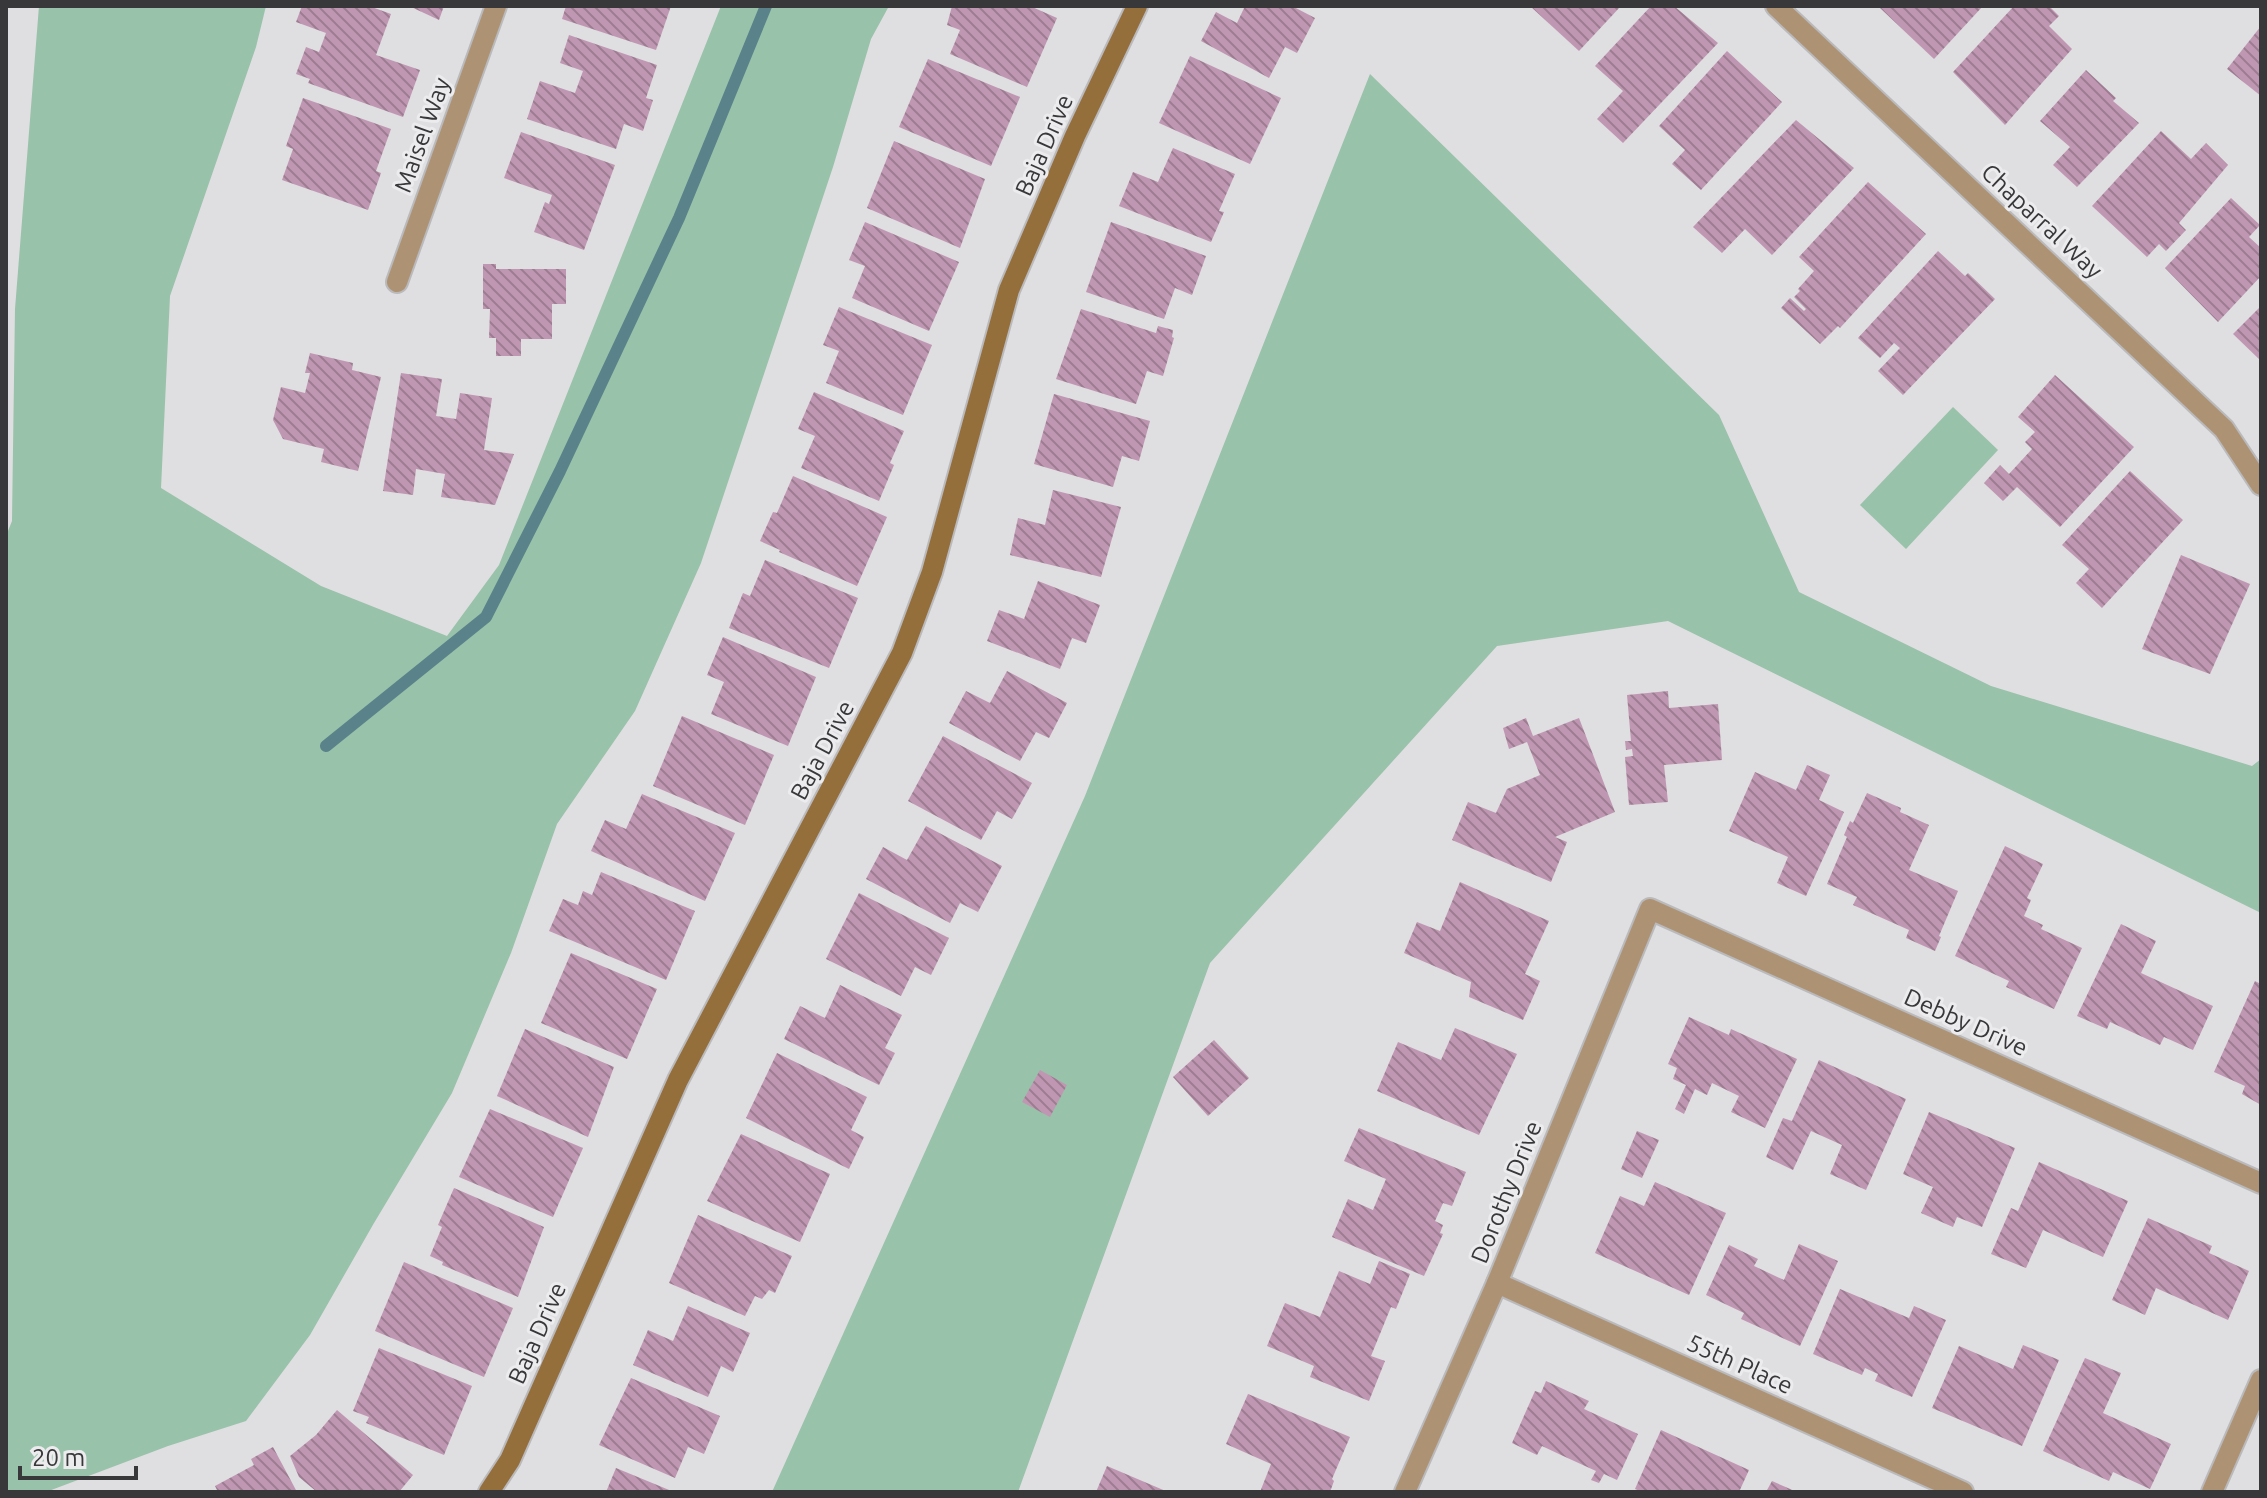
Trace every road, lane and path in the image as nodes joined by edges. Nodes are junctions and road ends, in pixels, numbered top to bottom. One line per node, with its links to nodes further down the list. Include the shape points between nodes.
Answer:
1 (496, 6): 4 (street, Maisel Way)
2 (1137, 6): 10 (street, Baja Drive, via 1009,290 932,572 902,653 683,1071 510,1460)
3 (1776, 6): 5 (street, Chaparral Way, via 2224,429)
4 (397, 282)
5 (2261, 485)
6 (1650, 909): 7 (street, Debby Drive); 8 (street, Dorothy Drive)
7 (2261, 1183)
8 (1497, 1283): 11 (street, Dorothy Drive); 12 (street, 55th Place)
9 (2261, 1380): 13 (street)
10 (489, 1492)
11 (1405, 1492)
12 (1963, 1492)
13 (2212, 1492)

